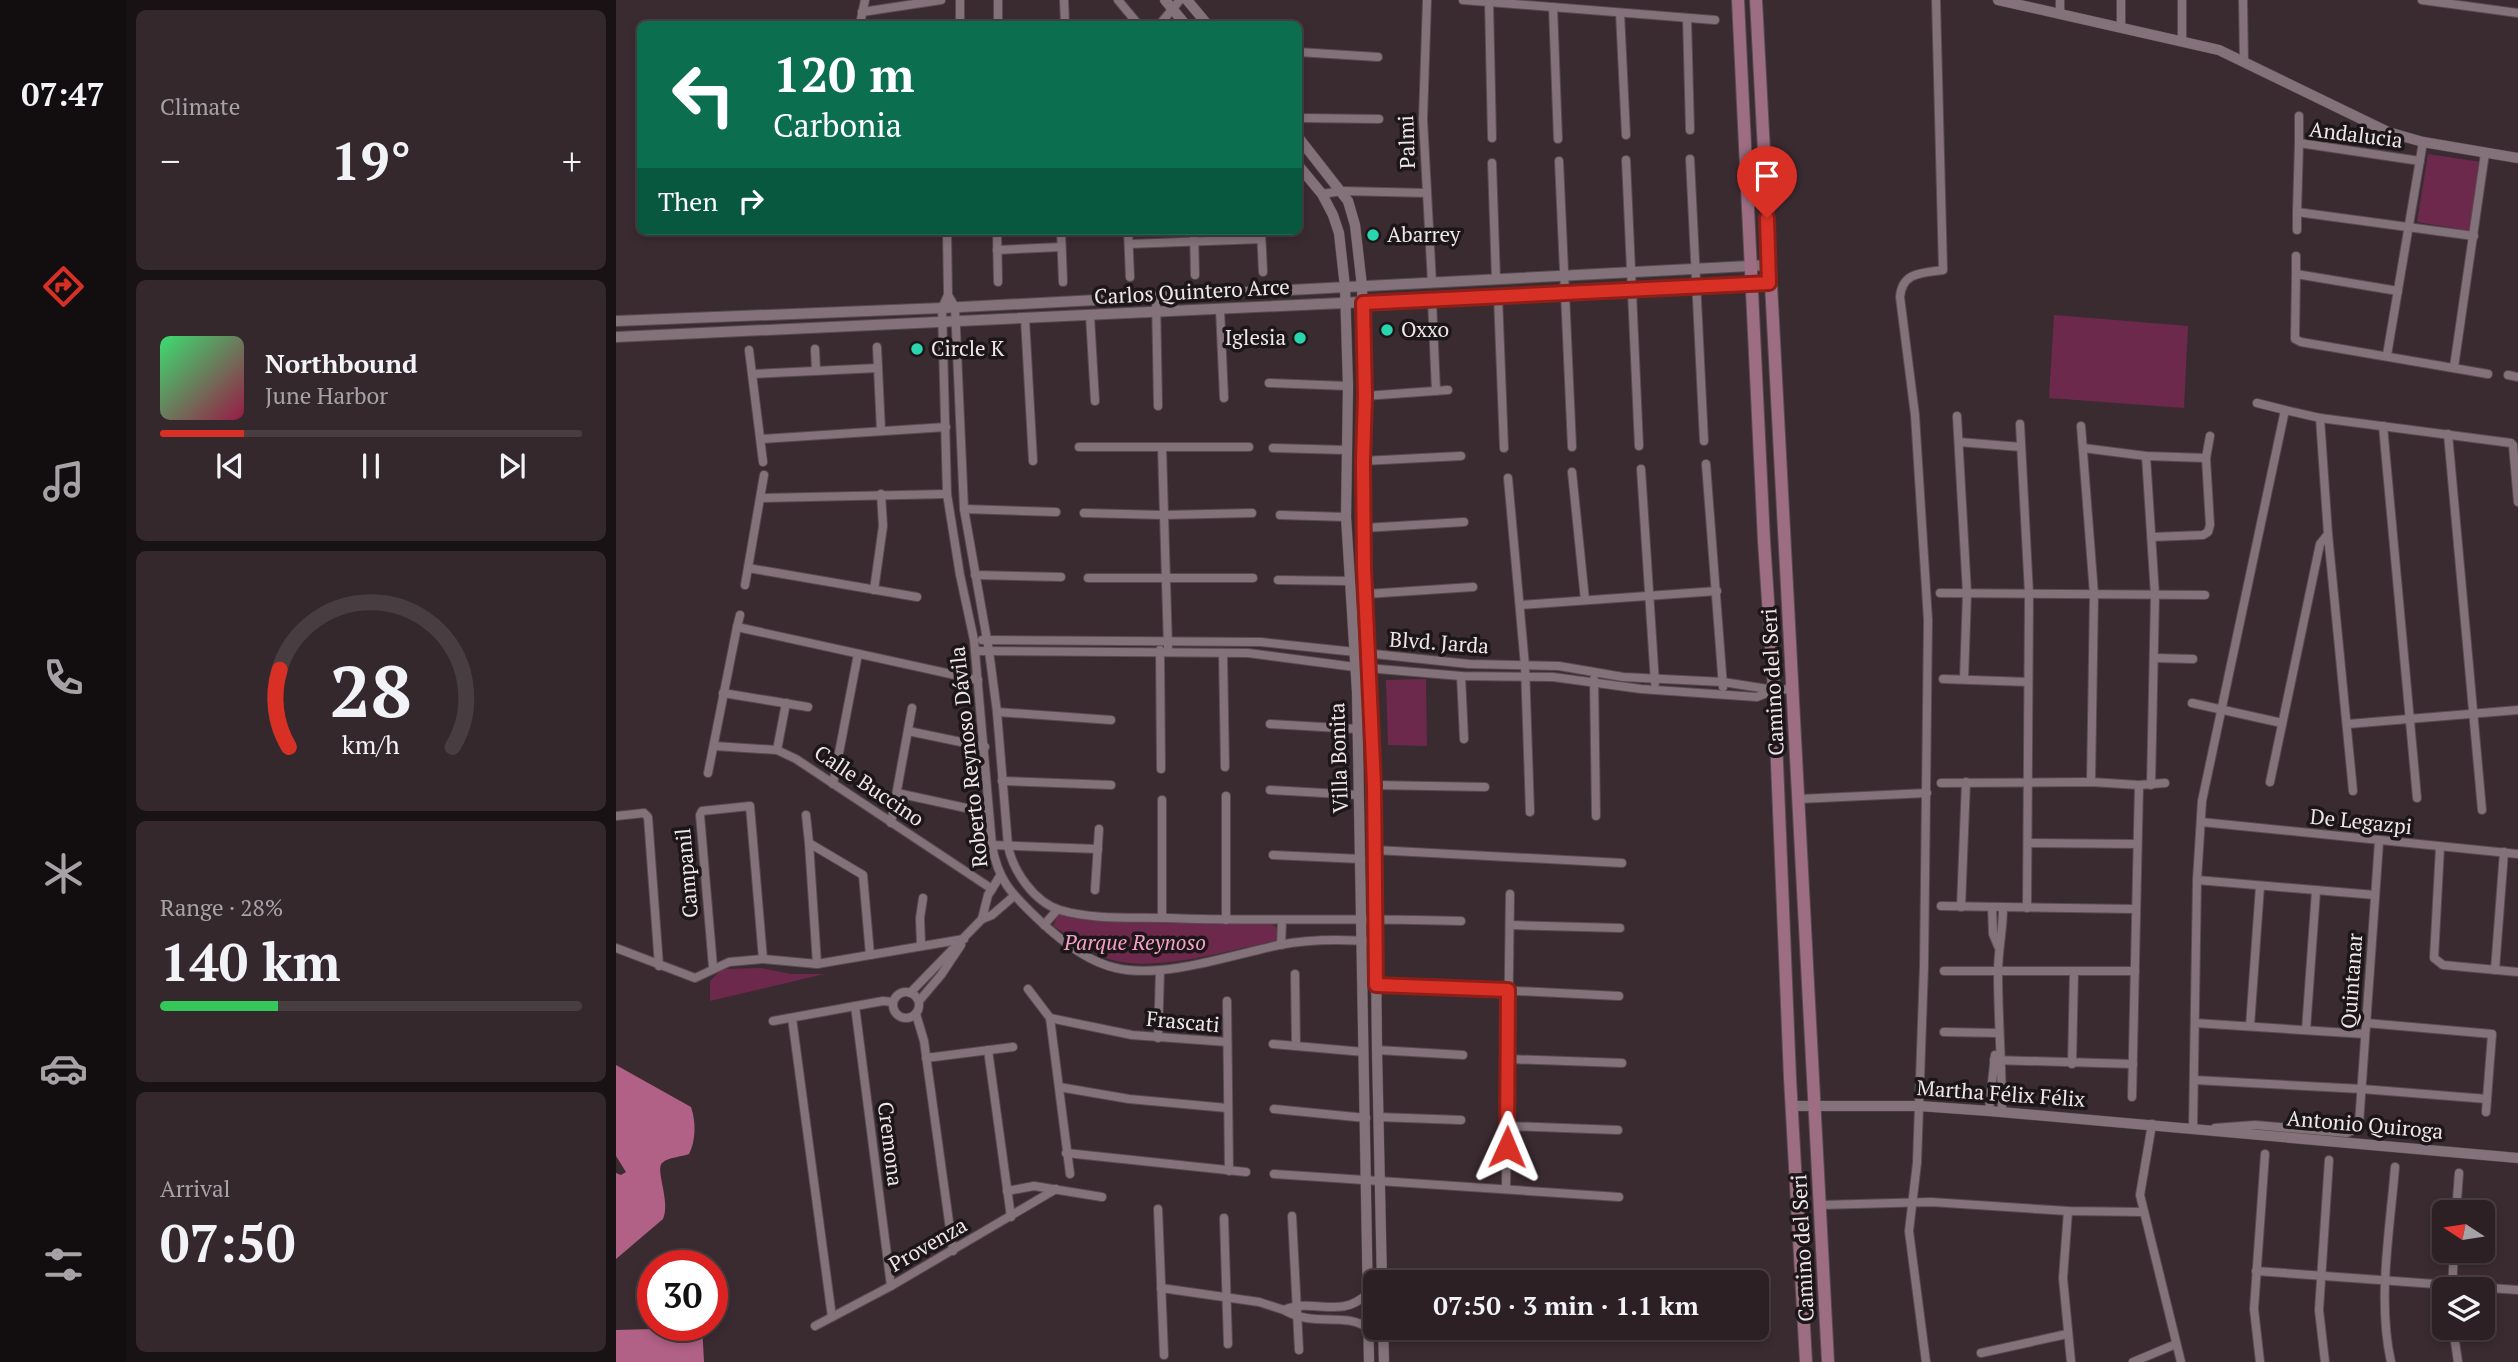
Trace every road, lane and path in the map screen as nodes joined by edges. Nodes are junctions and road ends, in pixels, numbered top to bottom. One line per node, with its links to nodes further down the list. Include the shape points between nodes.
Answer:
1 (864, 0): 24 (street)
2 (941, 0): 24 (street)
3 (960, 0): 31 (street)
4 (998, 0): 32 (street)
5 (1064, 0): 33 (street)
6 (1118, 0): 34 (street)
7 (1180, 0): 22 (street)
8 (1187, 0): 37 (street)
9 (1427, 0): 62 (street, Palmi, via 1423,79)
10 (1463, 0): 21 (street)
11 (1738, 0): 79 (main road, Camino del Seri)
12 (1756, 0): 78 (main road, Camino del Seri)
13 (1936, 0): 281 (street, via 1942,270 1914,274 1900,290 1915,415 1928,620)
14 (1999, 0): 26 (street)
15 (2060, 0): 26 (street)
16 (2121, 0): 38 (street)
17 (2182, 0): 39 (street)
18 (2244, 0): 42 (street)
19 (2422, 0): 20 (street)
20 (2438, 1): 27 (street)
21 (1489, 2): 23 (street); 48 (street)
22 (1169, 4): 35 (street); 36 (street)
23 (1553, 7): 25 (street); 49 (street)
24 (862, 12): 30 (street)
25 (1620, 13): 28 (street); 47 (street)
26 (2060, 13): 38 (street)
27 (2518, 13)
28 (1687, 18): 29 (street); 46 (street)
29 (1714, 20)
30 (860, 21)
31 (960, 21)
32 (998, 21)
33 (1065, 21)
34 (1136, 21)
35 (1161, 21)
36 (1183, 21)
37 (1204, 21)
38 (2121, 28): 39 (street)
39 (2182, 41): 42 (street)
40 (1302, 52): 41 (street)
41 (1378, 57)
42 (2244, 62): 51 (street, via 2388,132)
43 (2299, 116): 52 (street)
44 (1302, 118): 45 (street)
45 (1379, 119)
46 (1690, 130)
47 (1626, 135)
48 (1492, 138)
49 (1558, 139)
50 (1302, 142): 61 (street, Villa Bonita)
51 (2423, 142): 53 (street); 58 (street)
52 (2298, 143): 58 (street, Andalucia); 64 (street, Andalucia)
53 (2485, 153): 54 (street); 73 (street)
54 (2518, 158)
55 (1690, 159): 80 (street)
56 (1626, 160): 82 (street)
57 (1559, 161): 85 (street)
58 (2420, 162): 65 (street)
59 (1492, 163): 87 (street)
60 (1302, 170): 63 (street, Villa Bonita)
61 (1342, 191): 62 (street); 63 (street); 93 (street, Villa Bonita, via 1355,225)
62 (1427, 193): 90 (street, Palmi)
63 (1322, 194): 94 (street, Villa Bonita, via 1339,233)
64 (2297, 212): 65 (street); 66 (street, Andalucia)
65 (2409, 226): 73 (street); 97 (street)
66 (2297, 230)
67 (947, 235): 99 (street)
68 (997, 235): 76 (street)
69 (1061, 235): 75 (street)
70 (1128, 235): 74 (street)
71 (1261, 235): 72 (street); 81 (street)
72 (1194, 236): 74 (street); 84 (street)
73 (2474, 236): 121 (street)
74 (1129, 244): 86 (street)
75 (1061, 247): 76 (street); 89 (street)
76 (997, 250): 88 (street)
77 (2296, 256): 83 (street)
78 (1769, 265): 79 (main road, Carlos Quintero Arce); 91 (main road, Camino del Seri)
79 (1750, 266): 80 (main road, Carlos Quintero Arce); 92 (main road, Camino del Seri)
80 (1696, 269): 82 (main road, Carlos Quintero Arce); 95 (street)
81 (1263, 272)
82 (1629, 272): 85 (main road, Carlos Quintero Arce); 96 (street)
83 (2296, 274): 97 (street); 120 (street, via 2295,339)
84 (1195, 275)
85 (1563, 276): 87 (main road, Carlos Quintero Arce); 98 (street)
86 (1130, 278)
87 (1496, 279): 90 (main road, Carlos Quintero Arce)
88 (998, 282)
89 (1063, 282)
90 (1432, 283): 93 (main road, Carlos Quintero Arce)
91 (1769, 283): 92 (main road, Carlos Quintero Arce); 187 (main road, Camino del Seri)
92 (1751, 284): 95 (main road, Carlos Quintero Arce); 186 (main road, Camino del Seri)
93 (1362, 286): 94 (main road, Carlos Quintero Arce); 103 (street, Villa Bonita)
94 (1345, 287): 100 (main road, Carlos Quintero Arce); 104 (street, Villa Bonita)
95 (1697, 287): 96 (main road, Carlos Quintero Arce); 148 (street)
96 (1630, 290): 98 (main road, Carlos Quintero Arce); 150 (street)
97 (2398, 291): 120 (street)
98 (1564, 293): 101 (main road, Carlos Quintero Arce); 153 (street)
99 (948, 295): 105 (street); 106 (street, Roberto Reynoso Dávila)
100 (1156, 296): 106 (main road, Carlos Quintero Arce); 108 (street)
101 (1498, 296): 102 (main road, Carlos Quintero Arce); 158 (street)
102 (1432, 300): 103 (main road, Carlos Quintero Arce); 131 (street)
103 (1363, 303): 104 (main road, Carlos Quintero Arce); 132 (street, Villa Bonita)
104 (1345, 304): 107 (main road, Carlos Quintero Arce); 129 (street, Villa Bonita)
105 (942, 307): 106 (main road, Carlos Quintero Arce); 109 (main road, Carlos Quintero Arce); 113 (street, Roberto Reynoso Dávila)
106 (954, 307): 114 (street, Roberto Reynoso Dávila)
107 (1220, 310): 108 (main road, Carlos Quintero Arce); 133 (street)
108 (1156, 313): 110 (main road, Carlos Quintero Arce); 136 (street)
109 (747, 315): 112 (main road, Carlos Quintero Arce); 115 (main road)
110 (1090, 316): 111 (main road, Carlos Quintero Arce); 134 (street)
111 (1025, 319): 114 (main road, Carlos Quintero Arce); 163 (street)
112 (616, 321)
113 (943, 323): 114 (main road, Carlos Quintero Arce); 115 (main road, Carlos Quintero Arce); 143 (street, Roberto Reynoso Dávila)
114 (956, 323): 175 (street, Roberto Reynoso Dávila)
115 (747, 332): 116 (main road, Carlos Quintero Arce)
116 (616, 337)
117 (877, 347): 122 (street)
118 (816, 349): 123 (street)
119 (749, 350): 124 (street)
120 (2387, 355): 121 (street)
121 (2454, 367): 125 (street)
122 (878, 368): 123 (street); 144 (street)
123 (816, 371): 124 (street)
124 (753, 374): 147 (street)
125 (2488, 374)
126 (2508, 375): 127 (street)
127 (2518, 377)
128 (1269, 383): 129 (street)
129 (1348, 386): 159 (street, Villa Bonita)
130 (1448, 390): 131 (street)
131 (1436, 391): 132 (street)
132 (1365, 396): 164 (street, Villa Bonita)
133 (1224, 398)
134 (1095, 401)
135 (2257, 403): 137 (street)
136 (1158, 406)
137 (2285, 410): 139 (street); 247 (street)
138 (1957, 416): 149 (street)
139 (2320, 418): 142 (street); 184 (street)
140 (2020, 424): 154 (street)
141 (2081, 426): 157 (street)
142 (2383, 426): 145 (street); 252 (street)
143 (946, 427): 144 (street); 172 (street, Roberto Reynoso Dávila)
144 (881, 431): 147 (street)
145 (2448, 434): 174 (street, via 2513,444); 250 (street)
146 (2210, 436): 162 (street)
147 (761, 439): 165 (street)
148 (1704, 441)
149 (1959, 442): 154 (street); 201 (street)
150 (1639, 446)
151 (1079, 447): 155 (street)
152 (1249, 447): 155 (street)
153 (1572, 447)
154 (2021, 447): 203 (street)
155 (1161, 448): 179 (street)
156 (1273, 448): 159 (street)
157 (2083, 448): 161 (street); 204 (street)
158 (1504, 449)
159 (1346, 450): 181 (street, Villa Bonita)
160 (1461, 456): 164 (street)
161 (2146, 456): 162 (street); 185 (street)
162 (2206, 458): 185 (street, via 2208,532)
163 (1033, 461)
164 (1363, 461): 183 (street, Villa Bonita)
165 (763, 462)
166 (1706, 464): 199 (street)
167 (1641, 469): 207 (street)
168 (1573, 472): 209 (street)
169 (764, 475): 173 (street)
170 (1508, 478): 210 (street)
171 (881, 494): 172 (street); 173 (street); 198 (street, via 883,526)
172 (943, 494): 213 (street, Roberto Reynoso Dávila)
173 (761, 498): 188 (street)
174 (2518, 502)
175 (964, 509): 176 (street); 189 (street, Roberto Reynoso Dávila)
176 (1056, 512)
177 (1084, 513): 179 (street)
178 (1252, 513): 179 (street)
179 (1163, 515): 193 (street)
180 (1280, 515): 181 (street)
181 (1346, 517): 195 (street, Villa Bonita)
182 (1464, 522): 183 (street)
183 (1364, 528): 202 (street, Villa Bonita)
184 (2328, 534): 253 (street, via 2320,544); 255 (street)
185 (2152, 537): 205 (street)
186 (1764, 541): 187 (main road); 240 (main road, Camino del Seri)
187 (1784, 557): 239 (main road, Camino del Seri)
188 (748, 568): 196 (street); 198 (street)
189 (975, 575): 190 (street); 214 (street, Roberto Reynoso Dávila)
190 (1061, 576)
191 (1088, 578): 193 (street)
192 (1253, 578): 193 (street)
193 (1168, 579): 215 (street)
194 (1278, 580): 195 (street)
195 (1349, 581): 220 (street, Villa Bonita)
196 (745, 585)
197 (1473, 587): 202 (street)
198 (874, 590): 208 (street)
199 (1717, 591): 207 (street); 235 (street)
200 (1940, 593): 201 (street)
201 (1967, 593): 203 (street); 232 (street)
202 (1366, 594): 221 (street, Villa Bonita)
203 (2029, 594): 204 (street); 236 (street)
204 (2094, 594): 205 (street); 268 (street)
205 (2155, 595): 206 (street); 223 (street)
206 (2206, 595)
207 (1649, 596): 209 (street); 231 (street)
208 (917, 597)
209 (1585, 600): 210 (street)
210 (1520, 605): 225 (street)
211 (740, 615): 212 (street)
212 (737, 627): 219 (street); 241 (street)
213 (974, 640): 214 (street, Blvd. Jarda); 216 (street, Roberto Reynoso Dávila)
214 (987, 640): 215 (street, Blvd. Jarda); 217 (street, Roberto Reynoso Dávila)
215 (1164, 643): 218 (street); 220 (street, Blvd. Jarda, via 1261,642)
216 (975, 651): 217 (street, Blvd. Jarda); 233 (street, Roberto Reynoso Dávila)
217 (989, 651): 218 (street, Blvd. Jarda); 249 (street, Roberto Reynoso Dávila)
218 (1164, 653): 222 (street, Blvd. Jarda); 263 (street)
219 (858, 654): 233 (street); 272 (street)
220 (1354, 654): 221 (street, Blvd. Jarda); 226 (street, Villa Bonita)
221 (1368, 655): 225 (street, Blvd. Jarda); 227 (street, Villa Bonita)
222 (1223, 657): 226 (street, Blvd. Jarda, via 1265,654); 262 (street)
223 (2154, 658): 224 (street); 276 (street)
224 (2193, 659)
225 (1525, 666): 228 (street, Blvd. Jarda); 230 (street)
226 (1355, 667): 227 (street, Blvd. Jarda); 256 (street, Villa Bonita)
227 (1369, 668): 229 (street, Blvd. Jarda); 274 (street, Villa Bonita)
228 (1594, 673): 231 (street, Blvd. Jarda); 237 (street)
229 (1461, 676): 230 (street, Blvd. Jarda); 258 (street)
230 (1525, 678): 237 (street, Blvd. Jarda); 288 (street)
231 (1655, 679): 235 (street, Blvd. Jarda); 238 (street)
232 (1964, 679): 234 (street); 236 (street)
233 (978, 680): 260 (street, Roberto Reynoso Dávila)
234 (1943, 680)
235 (1723, 682): 240 (street, Blvd. Jarda); 242 (street)
236 (2028, 682): 267 (street)
237 (1594, 683): 238 (street, Blvd. Jarda); 292 (street)
238 (1655, 689): 242 (street, Blvd. Jarda)
239 (1794, 689): 240 (street); 285 (main road, Camino del Seri)
240 (1774, 691): 242 (street, Blvd. Jarda, via 1757,697); 397 (main road, Camino del Seri)
241 (723, 693): 244 (street); 259 (street)
242 (1722, 694)
243 (2192, 703): 247 (street)
244 (786, 704): 245 (street); 261 (street)
245 (808, 707)
246 (912, 708): 257 (street)
247 (2220, 709): 253 (street); 293 (street)
248 (2518, 710): 250 (street)
249 (997, 712): 251 (street); 265 (street, Roberto Reynoso Dávila)
250 (2474, 715): 252 (street); 287 (street)
251 (1111, 720)
252 (2410, 720): 255 (street); 284 (street)
253 (2282, 723): 269 (street)
254 (1270, 724): 256 (street)
255 (2348, 724): 279 (street)
256 (1357, 729): 282 (street, Villa Bonita)
257 (908, 731): 260 (street); 280 (street)
258 (1464, 739)
259 (714, 746): 261 (street, Calle Buccino); 264 (street)
260 (985, 747): 289 (street, Roberto Reynoso Dávila)
261 (777, 750): 272 (street, Calle Buccino)
262 (1225, 767)
263 (1161, 769)
264 (708, 773)
265 (1002, 781): 273 (street); 301 (street, Roberto Reynoso Dávila)
266 (1966, 782): 267 (street); 270 (street); 321 (street)
267 (2029, 782): 268 (street); 296 (street)
268 (2091, 782): 275 (street)
269 (2270, 782)
270 (1941, 783)
271 (2165, 783): 276 (street)
272 (833, 784): 294 (street, Calle Buccino)
273 (1111, 785)
274 (1374, 785): 277 (street); 304 (street, Villa Bonita)
275 (2139, 785): 276 (street); 299 (street)
276 (2151, 785)
277 (1485, 787)
278 (1270, 790): 282 (street)
279 (2353, 791)
280 (897, 793): 289 (street); 294 (street)
281 (1927, 793): 285 (street); 398 (street)
282 (1359, 795): 308 (street, Villa Bonita)
283 (1226, 796): 330 (street)
284 (2417, 798)
285 (1799, 799): 399 (main road, Camino del Seri)
286 (1162, 800): 327 (street)
287 (2482, 810)
288 (1530, 811)
289 (989, 813): 300 (street, Roberto Reynoso Dávila)
290 (806, 815): 298 (street)
291 (616, 816): 347 (street, via 644,813 648,817)
292 (1596, 816)
293 (2201, 822): 297 (street, De Legazpi); 311 (street)
294 (891, 823): 313 (street, Calle Buccino)
295 (1099, 829): 303 (street)
296 (2028, 842): 299 (street); 324 (street)
297 (2379, 842): 302 (street, De Legazpi); 317 (street, Quintanar)
298 (809, 843): 344 (street, via 863,875); 346 (street)
299 (2137, 844): 325 (street)
300 (992, 845): 301 (street); 310 (street, Roberto Reynoso Dávila)
301 (1013, 846): 303 (street); 326 (street, Roberto Reynoso Dávila, via 1010,858 1018,874)
302 (2440, 847): 305 (street, De Legazpi); 350 (street, via 2434,958 2444,965)
303 (1098, 849): 314 (street)
304 (1375, 850): 309 (street); 329 (street, Villa Bonita)
305 (2504, 852): 306 (street, De Legazpi); 350 (street)
306 (2518, 854)
307 (1273, 855): 308 (street)
308 (1361, 859): 331 (street, Villa Bonita)
309 (1622, 863)
310 (1000, 876): 313 (street); 318 (street, Roberto Reynoso Dávila)
311 (2197, 880): 312 (street); 370 (street)
312 (2260, 886): 315 (street); 372 (street)
313 (992, 889): 328 (street)
314 (1095, 890)
315 (2316, 891): 317 (street); 373 (street)
316 (1510, 894): 335 (street)
317 (2375, 895): 371 (street, Quintanar)
318 (1014, 896): 328 (street); 334 (street, Roberto Reynoso Dávila)
319 (923, 898): 340 (street)
320 (1941, 906): 321 (street)
321 (1961, 907): 322 (street)
322 (1992, 907): 323 (street); 342 (street)
323 (2003, 908): 324 (street); 342 (street)
324 (2027, 908): 325 (street)
325 (2136, 909): 354 (street)
326 (1057, 910): 327 (street); 334 (street)
327 (1162, 918): 330 (street)
328 (982, 919): 337 (street)
329 (1375, 919): 331 (street); 333 (street); 339 (street, Villa Bonita)
330 (1226, 920): 332 (street)
331 (1362, 920): 332 (street); 338 (street, Villa Bonita)
332 (1283, 921): 341 (street)
333 (1461, 921)
334 (1044, 925): 349 (street, Roberto Reynoso Dávila, via 1101,963 1130,971)
335 (1510, 925): 336 (street); 359 (street)
336 (1620, 928)
337 (964, 939): 340 (street); 360 (street); 362 (street)
338 (1363, 941): 339 (street, Roberto Reynoso Dávila); 341 (street, Roberto Reynoso Dávila); 384 (street, Villa Bonita)
339 (1376, 942): 357 (street, Villa Bonita)
340 (921, 945): 344 (street)
341 (1282, 945): 349 (street, Roberto Reynoso Dávila)
342 (1998, 946): 352 (street)
343 (616, 948): 347 (street)
344 (870, 955): 346 (street)
345 (763, 959): 346 (street); 348 (street); 348 (street, Campanil, via 750,806 702,811)
346 (817, 964)
347 (659, 966): 348 (street, via 695,978)
348 (713, 967)
349 (1160, 970): 377 (street)
350 (2495, 970): 355 (street)
351 (1944, 971): 352 (street)
352 (1998, 971): 353 (street); 375 (street)
353 (2074, 971): 354 (street); 390 (street)
354 (2135, 971): 391 (street)
355 (2518, 972)
356 (1295, 974): 380 (street)
357 (1376, 985): 359 (street); 383 (street, Villa Bonita)
358 (1028, 989): 368 (street)
359 (1508, 990): 361 (street); 387 (street)
360 (911, 993): 362 (street); 364 (street, via 900,994)
361 (1619, 996)
362 (919, 1001): 366 (street)
363 (1227, 1001): 378 (street)
364 (893, 1002): 365 (street); 366 (street, via 894,1012 902,1018)
365 (855, 1006): 367 (street); 445 (street, Cremona)
366 (916, 1014): 386 (street)
367 (792, 1018): 369 (street); 456 (street)
368 (1050, 1018): 377 (street, Frascati); 393 (street)
369 (773, 1021)
370 (2195, 1023): 372 (street); 392 (street)
371 (2366, 1023): 376 (street, Quintanar); 396 (street, via 2497,1034)
372 (2250, 1026): 373 (street)
373 (2306, 1030): 376 (street)
374 (1944, 1032): 375 (street)
375 (1998, 1033): 388 (street)
376 (2365, 1034): 394 (street, Quintanar)
377 (1158, 1038): 378 (street, Frascati)
378 (1227, 1042): 400 (street, Frascati)
379 (1273, 1044): 380 (street)
380 (1296, 1046): 384 (street)
381 (1013, 1047): 382 (street)
382 (988, 1050): 386 (street); 427 (street)
383 (1377, 1050): 385 (street); 405 (street, Villa Bonita)
384 (1364, 1052): 406 (street, Villa Bonita)
385 (1463, 1055)
386 (926, 1058): 439 (street)
387 (1508, 1059): 389 (street); 409 (street)
388 (1998, 1060): 390 (street); 402 (street); 403 (street)
389 (1622, 1063)
390 (2072, 1064): 391 (street)
391 (2133, 1064): 395 (street)
392 (2194, 1080): 394 (street); 410 (street)
393 (1059, 1087): 400 (street); 413 (street)
394 (2362, 1089): 396 (street); 411 (street, Quintanar, via 2359,1124 2347,1133 2255,1125)
395 (2132, 1097)
396 (2487, 1099): 404 (street)
397 (1792, 1106): 399 (street, Martha Félix Félix); 473 (main road, Camino del Seri)
398 (1920, 1106): 399 (street, Martha Félix Félix); 402 (street, Martha Félix Félix); 431 (street)
399 (1816, 1107): 432 (main road, Camino del Seri)
400 (1227, 1108): 418 (street, Frascati)
401 (1274, 1109): 406 (street)
402 (1989, 1111): 403 (street, Martha Félix Félix)
403 (2002, 1112): 408 (street, Martha Félix Félix)
404 (2486, 1112)
405 (1378, 1117): 407 (street); 424 (street, Villa Bonita)
406 (1366, 1118): 423 (street, Villa Bonita)
407 (1461, 1120)
408 (2152, 1124): 410 (street, Martha Félix Félix); 435 (street, via 2140,1195)
409 (1507, 1126): 412 (street); 426 (street)
410 (2193, 1128): 411 (street, Martha Félix Félix)
411 (2208, 1129): 415 (street, Antonio Quiroga)
412 (1618, 1130)
413 (1066, 1153): 418 (street); 421 (street)
414 (2264, 1154): 442 (street)
415 (2518, 1158)
416 (2329, 1160): 443 (street)
417 (2395, 1167): 444 (street)
418 (1229, 1171): 419 (street)
419 (1246, 1172)
420 (2459, 1173): 430 (street)
421 (1070, 1174)
422 (1274, 1174): 423 (street)
423 (1367, 1181): 424 (street); 440 (street, Villa Bonita)
424 (1381, 1182): 426 (street); 441 (street, Villa Bonita)
425 (1056, 1189): 427 (street, via 1034,1186); 428 (street); 437 (street, Provenza)
426 (1506, 1189): 429 (street)
427 (1007, 1191): 437 (street)
428 (1102, 1197)
429 (1619, 1197)
430 (2457, 1200)
431 (1911, 1203): 432 (street); 434 (street); 475 (street, via 1910,1248)
432 (1821, 1205): 474 (main road, Camino del Seri)
433 (1157, 1209): 447 (street)
434 (2068, 1211): 435 (street); 462 (street, via 2063,1257)
435 (2143, 1212): 466 (street)
436 (1292, 1216): 452 (street)
437 (1011, 1217): 439 (street, Provenza)
438 (1224, 1218): 450 (street)
439 (953, 1251): 445 (street, Provenza)
440 (1367, 1270)
441 (1382, 1270)
442 (2256, 1271): 443 (street); 479 (street, via 2254,1310)
443 (2320, 1276): 444 (street); 480 (street)
444 (2386, 1281): 446 (street); 481 (street)
445 (891, 1286): 456 (street, Provenza)
446 (2432, 1286)
447 (1161, 1288): 450 (street); 470 (street)
448 (2495, 1289): 449 (street)
449 (2518, 1290)
450 (1227, 1296): 455 (street); 467 (street)
451 (1363, 1297): 454 (street, via 1352,1306)
452 (1297, 1305): 453 (street); 455 (street); 457 (street)
453 (1317, 1307): 454 (street); 458 (street)
454 (1338, 1307): 459 (street)
455 (1284, 1310): 457 (street)
456 (832, 1317): 460 (street, Provenza)
457 (1297, 1318): 458 (street); 468 (street)
458 (1316, 1320): 459 (street)
459 (1338, 1320): 461 (street)
460 (815, 1325)
461 (1363, 1325)
462 (2067, 1334): 469 (street); 476 (street)
463 (1368, 1340): 471 (street, Villa Bonita)
464 (1383, 1340): 472 (street)
465 (2455, 1340): 482 (street)
466 (2176, 1343): 477 (street); 478 (street)
467 (1228, 1344)
468 (1299, 1350)
469 (1981, 1353)
470 (1164, 1355)
471 (1369, 1362)
472 (1384, 1362)
473 (1806, 1362)
474 (1828, 1362)
475 (1926, 1362)
476 (2071, 1362)
477 (2133, 1362)
478 (2181, 1362)
479 (2260, 1362)
480 (2325, 1362)
481 (2391, 1362)
482 (2458, 1362)

